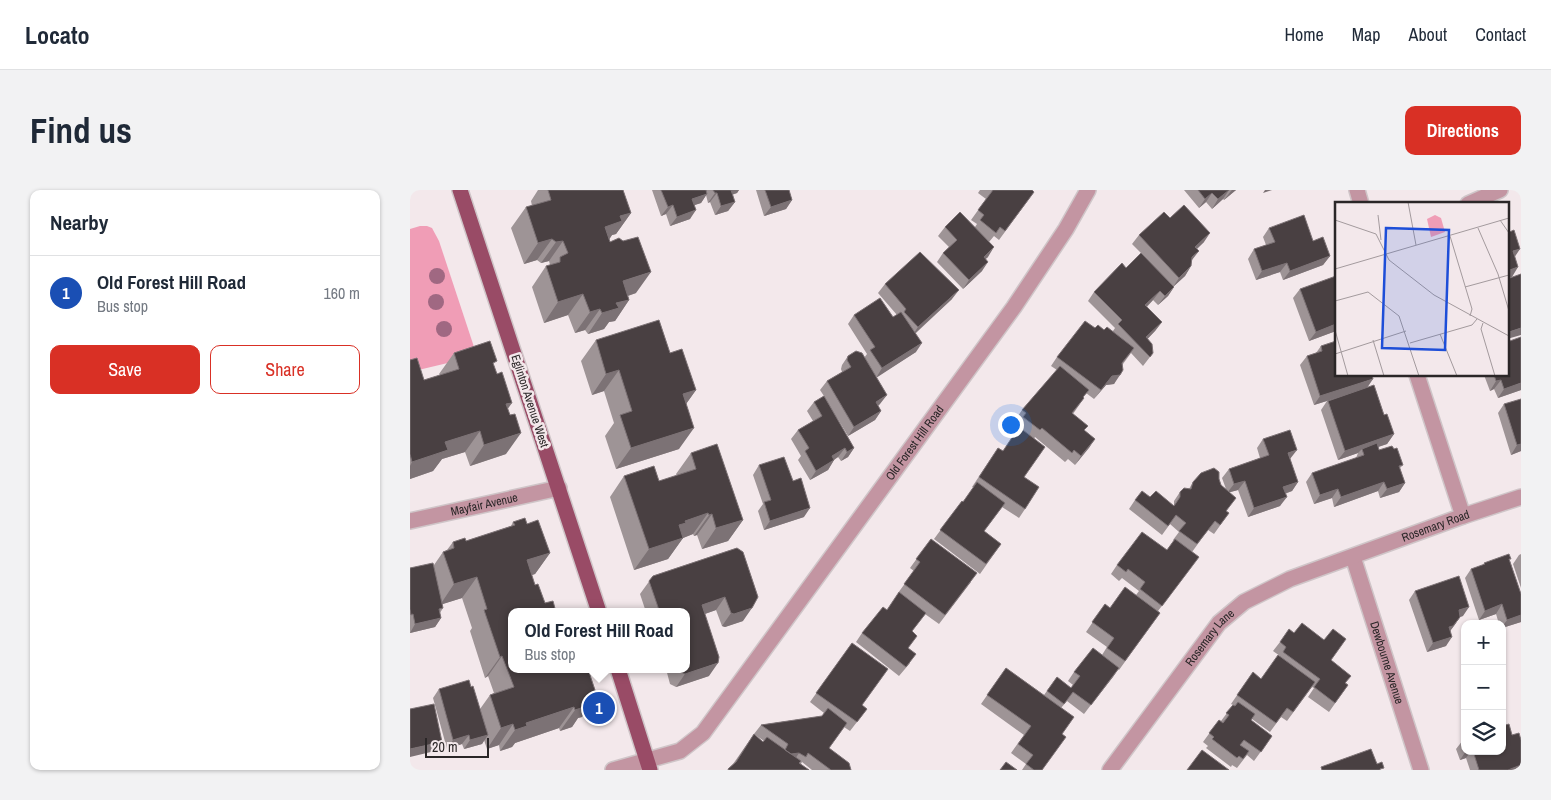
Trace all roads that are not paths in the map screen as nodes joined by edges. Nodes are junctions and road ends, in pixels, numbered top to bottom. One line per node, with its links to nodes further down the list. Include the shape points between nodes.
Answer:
1 (460, 190): 6 (main road, Eglinton Avenue West)
2 (1088, 190): 13 (street, Old Forest Hill Road, via 1014,307 703,734 680,751)
3 (1500, 190): 4 (street)
4 (1473, 202)
5 (1417, 376): 8 (street)
6 (559, 488): 9 (street, Mayfair Avenue); 11 (main road, Eglinton Avenue West)
7 (1521, 497): 8 (street, Rosemary Road)
8 (1463, 516): 10 (street, Rosemary Road)
9 (410, 521)
10 (1353, 557): 15 (street, Rosemary Lane, via 1290,579 1244,602 1219,624); 16 (street, Dewbourne Avenue)
11 (598, 608)
12 (619, 673): 13 (main road)
13 (649, 765): 14 (street, Old Forest Hill Road)
14 (613, 770)
15 (1110, 770)
16 (1421, 770)

